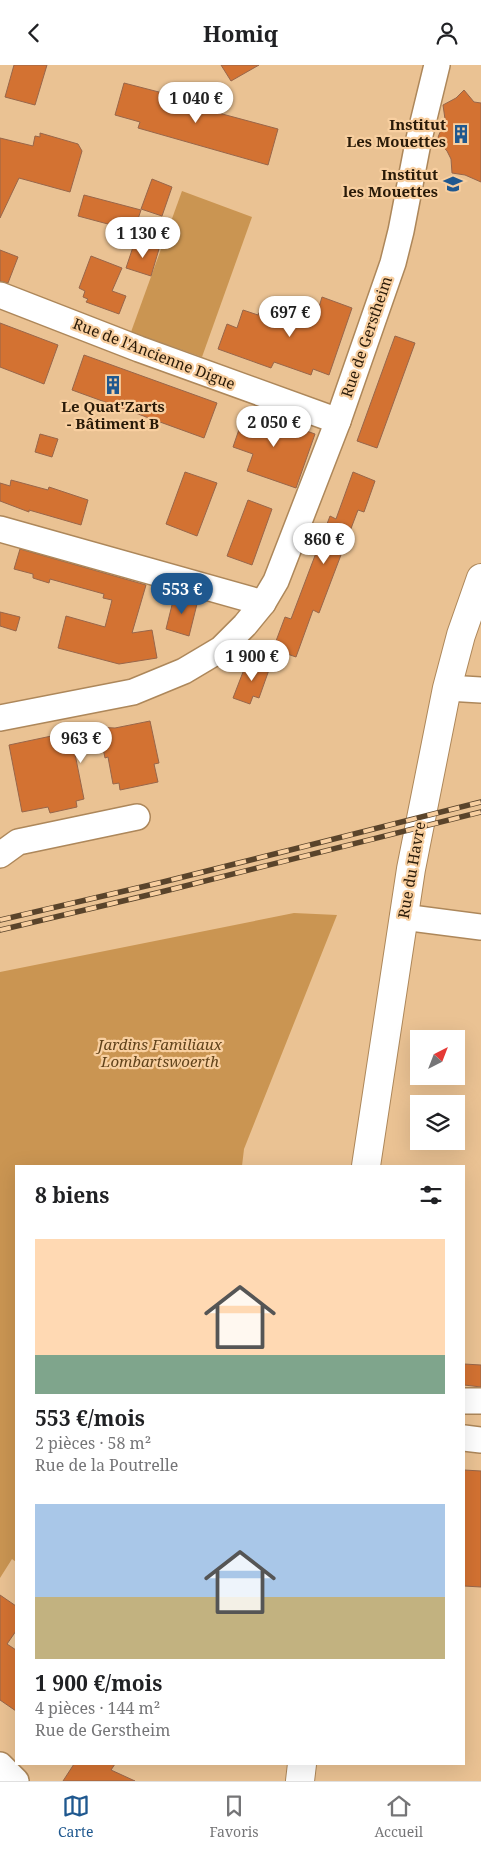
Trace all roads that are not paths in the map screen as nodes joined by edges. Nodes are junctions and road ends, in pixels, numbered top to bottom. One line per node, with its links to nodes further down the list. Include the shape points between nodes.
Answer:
1 (437, 65): 3 (street, Rue de Gerstheim, via 395,255)
2 (0, 295): 3 (street, Rue de l'Ancienne Digue)
3 (338, 421): 6 (street, Rue de Gerstheim, via 276,581)
4 (0, 529): 6 (street)
5 (481, 578): 7 (main road, Rue du Havre)
6 (263, 603): 9 (street, Rue de Gerstheim, via 221,649 184,671 133,692)
7 (447, 689): 8 (street); 12 (main road, Rue du Havre)
8 (481, 690)
9 (0, 718)
10 (137, 817): 11 (street, via 18,843)
11 (0, 855)
12 (403, 917): 13 (street); 14 (main road, Rue du Havre)
13 (481, 927)
14 (366, 1165)
15 (465, 1401): 16 (street)
16 (481, 1401)
17 (465, 1438): 18 (street)
18 (481, 1440)
19 (0, 1765): 21 (street)
20 (302, 1765): 22 (main road)
21 (16, 1781)
22 (300, 1781)

